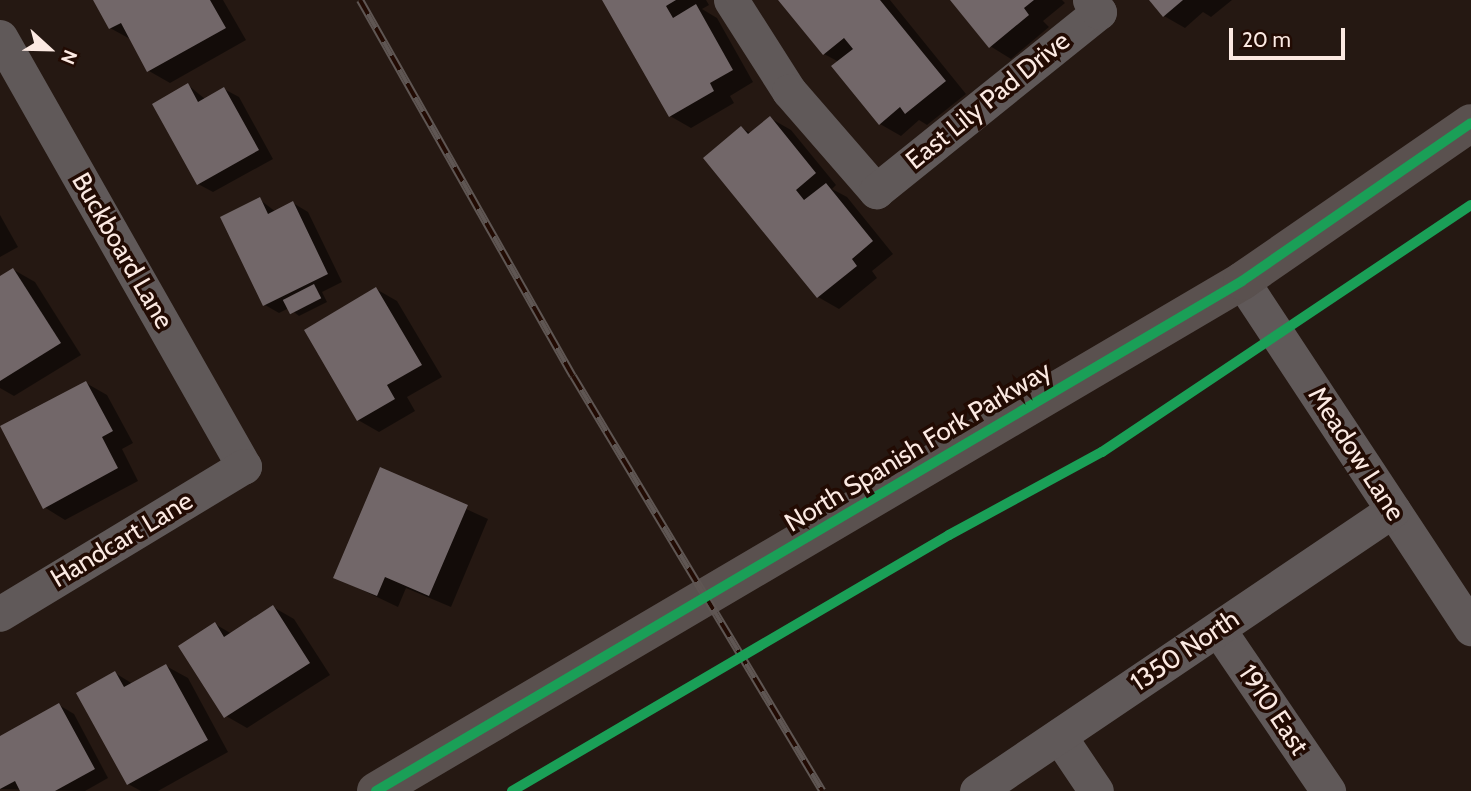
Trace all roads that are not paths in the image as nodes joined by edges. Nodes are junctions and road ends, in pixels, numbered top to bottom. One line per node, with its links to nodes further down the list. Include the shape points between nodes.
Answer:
1 (731, 0): 2 (street, East Lily Pad Drive, via 789,91 876,191)
2 (1094, 6)
3 (0, 37): 6 (street, Buckboard Lane)
4 (1471, 122): 5 (street, North Spanish Fork Parkway)
5 (1242, 281): 7 (street, Meadow Lane); 12 (street, North Spanish Fork Parkway)
6 (244, 466): 8 (street, Handcart Lane)
7 (1393, 510): 9 (street, Meadow Lane); 10 (street, 1350 North)
8 (0, 614)
9 (1471, 628)
10 (1218, 629): 11 (street, 1350 North); 15 (street, 1910 East)
11 (1059, 736): 13 (street, 1350 North); 14 (street)
12 (376, 791)
13 (977, 791)
14 (1096, 791)
15 (1328, 791)

